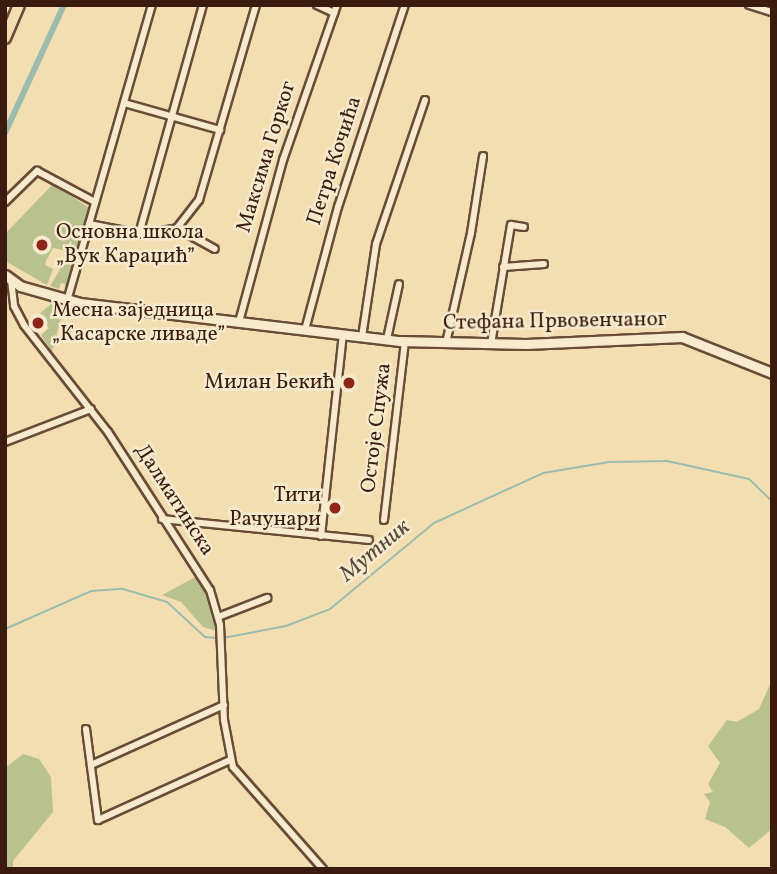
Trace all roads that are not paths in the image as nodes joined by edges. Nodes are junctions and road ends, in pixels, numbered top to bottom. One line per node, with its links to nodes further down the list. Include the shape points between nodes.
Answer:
1 (19, 5): 10 (main road)
2 (152, 5): 12 (street)
3 (203, 5): 13 (street)
4 (257, 5): 14 (street)
5 (317, 5): 8 (street)
6 (405, 5): 31 (street, Петра Кочића, via 338,207)
7 (749, 5): 9 (street)
8 (335, 9): 30 (street, Максима Горког, via 268,207)
9 (772, 12)
10 (5, 38)
11 (425, 100): 33 (street, via 376,244)
12 (124, 103): 13 (street); 17 (street)
13 (171, 116): 14 (street); 21 (street)
14 (220, 130): 19 (street, via 199,200)
15 (483, 156): 36 (street)
16 (5, 202): 17 (street, via 37,170)
17 (95, 202): 18 (street)
18 (89, 224): 21 (street); 28 (street)
19 (177, 228): 21 (street); 22 (street)
20 (524, 228): 24 (street, via 511,225)
21 (139, 234)
22 (215, 249)
23 (544, 264): 24 (street)
24 (503, 267): 37 (street)
25 (8, 278): 27 (street, Далматинска); 28 (street, Стефана Првовенчаног)
26 (399, 284): 34 (street)
27 (13, 299): 29 (street); 39 (street, Далматинска, via 24,324)
28 (67, 301): 30 (street, Стефана Првовенчаног)
29 (5, 303)
30 (239, 322): 31 (street, Стефана Првовенчаног)
31 (305, 330): 32 (street, Стефана Првовенчаног)
32 (343, 335): 33 (street, Стефана Првовенчаног); 43 (street)
33 (362, 337): 34 (street, Стефана Првовенчаног)
34 (387, 340): 35 (street, Стефана Првовенчаног)
35 (405, 341): 36 (street, Стефана Првовенчаног); 42 (street, Остоје Спужа)
36 (446, 343): 37 (street, Стефана Првовенчаног)
37 (491, 344): 38 (street, Стефана Првовенчаног, via 675,336)
38 (772, 373)
39 (91, 409): 40 (street); 41 (street, Далматинска)
40 (5, 442)
41 (162, 519): 43 (street); 46 (street, Далматинска, via 201,572)
42 (384, 520)
43 (321, 536): 44 (street)
44 (369, 540)
45 (267, 598): 46 (street)
46 (218, 617): 47 (street, Далматинска)
47 (224, 705): 49 (street, Далматинска); 50 (street)
48 (86, 729): 50 (street)
49 (230, 760): 50 (street, via 98,820); 51 (street, Далматинска, via 250,789)
50 (91, 765)
51 (323, 869)

